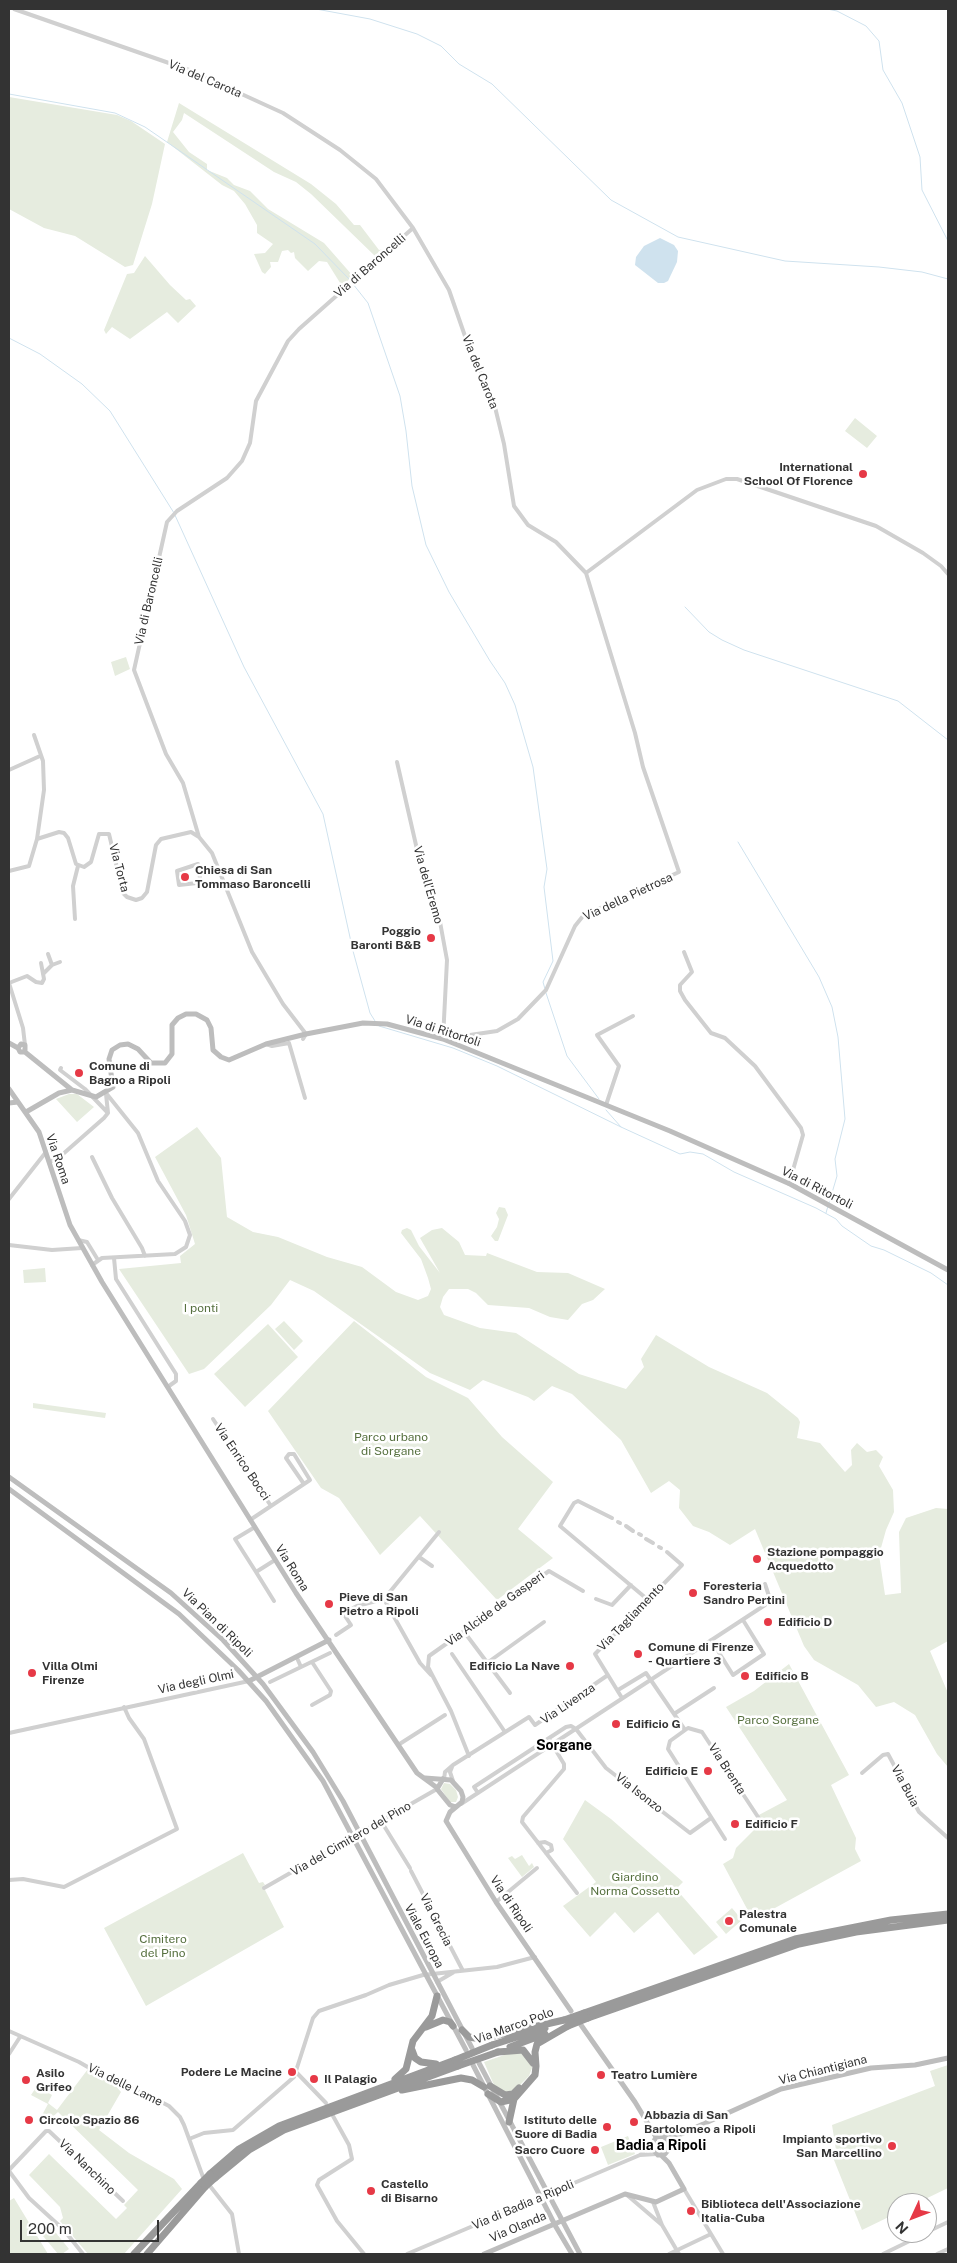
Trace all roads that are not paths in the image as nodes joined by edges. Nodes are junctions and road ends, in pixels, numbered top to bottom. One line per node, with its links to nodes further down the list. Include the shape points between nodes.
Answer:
1 (14, 9): 2 (street, Via del Carota, via 189,70 283,113 340,150 376,179)
2 (413, 228): 3 (street, Via del Carota, via 449,290 494,403 514,506 528,525 556,542); 9 (street, Via di Baroncelli, via 288,340 256,401 250,443 242,461 221,483 177,511 167,522 134,670 166,754 183,782)
3 (586, 573): 4 (street, via 697,490 726,479 737,479 876,526 923,553); 24 (street, Via della Pietrosa, via 643,767 679,872 582,916 546,990 518,1019 497,1031)
4 (948, 574)
5 (34, 735): 6 (street)
6 (40, 756): 8 (street); 10 (street, via 44,790)
7 (397, 762): 24 (street, Via dell'Eremo, via 424,880 438,911 447,960)
8 (9, 770)
9 (199, 837): 12 (street, Via Torta, via 190,832 161,839 156,845 147,892 140,899 131,899 123,893 109,834 99,834 90,864); 23 (street, Via di Baroncelli, via 212,853 252,952 283,1004)
10 (37, 839): 12 (street, via 64,833); 13 (street, via 31,864)
11 (198, 864): 11 (street, via 177,871 179,885 197,883 200,878)
12 (78, 866): 14 (street, via 73,886)
13 (9, 871)
14 (75, 919)
15 (684, 952): 44 (street, via 692,972 680,985 680,991 711,1033 725,1038 755,1066 801,1128 803,1135)
16 (48, 954): 19 (street)
17 (60, 962): 19 (street)
18 (41, 964): 20 (street)
19 (52, 965): 20 (street)
20 (43, 974): 21 (street, via 42,983 27,976)
21 (9, 983): 27 (street)
22 (633, 1016): 38 (street, via 597,1035 619,1066)
23 (308, 1034): 24 (street, Via di Ritortoli, via 374,1022); 26 (street, Via di Ritortoli)
24 (444, 1039): 38 (street, Via di Ritortoli)
25 (9, 1043): 28 (street)
26 (266, 1044): 33 (street, Via di Ritortoli, via 236,1058 224,1059 213,1050 207,1020 196,1014 186,1014 172,1025 172,1054 165,1063 152,1063 128,1044 112,1050 109,1059 114,1084); 35 (street, via 289,1043)
27 (25, 1045): 28 (street, via 20,1044); 29 (street)
28 (18, 1048): 29 (street)
29 (25, 1052): 32 (street)
30 (61, 1068): 34 (street)
31 (9, 1089): 36 (street, Via Roma)
32 (72, 1090): 34 (street); 39 (street, via 58,1093)
33 (106, 1093): 34 (street); 40 (street, Via di Ritortoli); 49 (street, via 138,1133 158,1181 190,1231 188,1243 178,1253)
34 (91, 1096): 40 (street)
35 (305, 1098)
36 (18, 1102): 37 (street); 39 (street, Via Roma)
37 (9, 1103)
38 (606, 1105): 44 (street, Via di Ritortoli)
39 (26, 1112): 41 (street, Via Roma, via 36,1126)
40 (108, 1113): 43 (street, via 64,1154)
41 (46, 1151): 43 (street, Via Roma); 45 (street)
42 (92, 1157): 49 (street)
43 (50, 1162): 46 (street, Via Roma, via 67,1217)
44 (789, 1184): 53 (street, Via di Ritortoli)
45 (9, 1199)
46 (78, 1240): 48 (street, Via Roma); 51 (street, Via Roma, via 87,1242)
47 (9, 1245): 48 (street, via 52,1250)
48 (82, 1248): 52 (street, Via Roma)
49 (145, 1256): 50 (street)
50 (114, 1258): 51 (street); 54 (street, via 116,1279 176,1374 176,1381)
51 (98, 1260): 52 (street)
52 (92, 1265): 54 (street, Via Roma)
53 (948, 1270)
54 (169, 1386): 61 (street, Via Roma)
55 (213, 1418): 59 (street, Via Enrico Bocci)
56 (9, 1477): 93 (street, Via Pian di Ripoli, via 164,1588 223,1640)
57 (304, 1484): 57 (street, via 310,1480 291,1453 286,1457); 59 (street, Via Enrico Bocci)
58 (9, 1489): 96 (street, Via Pian di Ripoli, via 154,1593 199,1630)
59 (271, 1506): 61 (street, Via Enrico Bocci)
60 (612, 1518): 73 (street, via 578,1501 560,1526)
61 (250, 1520): 63 (street, Via Roma)
62 (626, 1526): 64 (street)
63 (255, 1527): 70 (street, Via Roma); 72 (street, via 235,1539)
64 (633, 1531)
65 (439, 1532): 69 (street)
66 (646, 1539): 67 (street)
67 (653, 1543)
68 (667, 1552): 78 (street, Via Tagliamento, via 682,1565)
69 (419, 1557): 71 (street); 77 (street)
70 (275, 1560): 72 (street); 84 (street, Via Roma)
71 (432, 1566)
72 (256, 1572): 79 (street)
73 (631, 1584): 76 (street, via 612,1605); 78 (street)
74 (765, 1584): 80 (street, via 768,1596 765,1606)
75 (582, 1591): 82 (street, Via Alcide de Gasperi, via 549,1571)
76 (596, 1598)
77 (384, 1599): 83 (street, via 343,1613 351,1625); 94 (street, via 420,1663)
78 (648, 1599): 92 (street, Via Tagliamento, via 595,1654)
79 (274, 1601)
80 (743, 1620): 85 (street); 85 (street, via 764,1654 733,1675)
81 (544, 1622): 90 (street)
82 (465, 1633): 90 (street); 94 (street, Via Alcide de Gasperi, via 429,1656 427,1664)
83 (336, 1636)
84 (329, 1640): 88 (street, Via degli Olmi); 111 (street, Via Roma)
85 (711, 1640): 95 (street)
86 (330, 1653): 89 (street)
87 (452, 1654): 108 (street)
88 (297, 1658): 91 (street); 93 (street, Via degli Olmi)
89 (312, 1662): 91 (street); 102 (street, via 330,1692)
90 (487, 1663): 100 (street)
91 (301, 1667): 97 (street)
92 (608, 1675): 99 (street, Via Tagliamento); 108 (street, Via Livenza, via 535,1725 529,1717)
93 (258, 1677): 96 (street, Via degli Olmi); 128 (street, Via Pian di Ripoli, via 313,1752)
94 (435, 1678): 113 (street)
95 (652, 1679): 99 (street, via 645,1673); 101 (street); 104 (street)
96 (249, 1681): 103 (street, Via degli Olmi); 128 (street, Via Pian di Ripoli, via 303,1750)
97 (270, 1682)
98 (714, 1688): 104 (street)
99 (618, 1690): 101 (street, Via Tagliamento)
100 (510, 1693)
101 (622, 1698): 106 (street)
102 (312, 1705)
103 (124, 1707): 109 (street, Via degli Olmi); 134 (street, via 144,1739 177,1829 64,1887 23,1879)
104 (674, 1714): 107 (street)
105 (445, 1715): 111 (street)
106 (576, 1729): 110 (street, via 568,1726); 112 (street); 125 (street, Via Isonzo, via 606,1768 690,1833)
107 (685, 1730): 125 (street, via 670,1741 668,1749); 127 (street, Via Brenta, via 692,1728 702,1732)
108 (505, 1732): 113 (street, Via Livenza)
109 (9, 1733)
110 (549, 1739): 112 (street); 115 (street)
111 (398, 1745): 118 (street, Via Roma, via 416,1773)
112 (553, 1745): 116 (street); 131 (street, via 564,1767 523,1817 523,1824)
113 (469, 1756): 114 (street, Via Livenza)
114 (453, 1766): 119 (street, Via Livenza, via 445,1772); 120 (street, via 450,1772)
115 (507, 1766): 116 (street); 123 (street, via 474,1787)
116 (511, 1772): 123 (street)
117 (862, 1773): 129 (street, Via Buia, via 882,1755 888,1754 920,1812)
118 (423, 1778): 119 (street); 121 (street, Via Roma)
119 (443, 1779): 120 (street); 121 (street)
120 (453, 1780): 122 (street)
121 (437, 1788): 124 (street, Via Roma, via 448,1804); 126 (street, Via del Cimitero del Pino)
122 (461, 1792): 123 (street, via 469,1796); 124 (street, via 464,1798)
123 (477, 1794): 124 (street)
124 (459, 1806): 137 (street, Via di Ripoli, via 448,1814 446,1821)
125 (711, 1818): 130 (street)
126 (381, 1821): 128 (street, Via del Cimitero del Pino); 141 (street, Via Grecia)
127 (762, 1823)
128 (357, 1835): 135 (street, Via del Cimitero del Pino); 143 (street, Viale Europa)
129 (948, 1838)
130 (725, 1839)
131 (540, 1843): 132 (street); 132 (street, via 552,1847 551,1852)
132 (546, 1853): 136 (street)
133 (536, 1868): 137 (street)
134 (9, 1880)
135 (264, 1888)
136 (577, 1892)
137 (496, 1902): 140 (street, Via di Ripoli)
138 (948, 1914): 147 (highway, Via Marco Polo, via 891,1920 795,1939)
139 (948, 1920): 147 (highway, Via Marco Polo, via 864,1930 799,1944)
140 (535, 1958): 141 (street, via 497,1967); 146 (street, Via di Ripoli)
141 (462, 1969): 142 (street)
142 (456, 1970): 143 (street); 144 (street)
143 (429, 1974): 144 (street, Viale Europa); 145 (street, Viale Europa); 161 (street, via 319,2011 303,2044)
144 (438, 1984): 152 (street, Viale Europa)
145 (437, 1996): 150 (street, Viale Europa); 151 (highway, via 434,2011)
146 (571, 2011)
147 (586, 2016): 148 (highway, Via Marco Polo, bridge)
148 (566, 2023): 152 (highway, via 481,2039 470,2037); 156 (highway, Via Marco Polo); 159 (highway, Via Marco Polo, bridge, via 492,2045); 164 (highway, via 538,2044 534,2052 535,2075)
149 (581, 2025): 171 (street)
150 (453, 2026): 151 (highway, via 442,2020); 152 (street, Viale Europa, via 469,2049)
151 (423, 2029): 155 (highway)
152 (462, 2030)
153 (9, 2031): 154 (street, Via delle Lame)
154 (20, 2038): 157 (street); 172 (street, Via delle Lame, via 79,2062 112,2081 169,2106 180,2117)
155 (412, 2045): 159 (highway, via 415,2058 423,2064); 163 (highway, via 404,2073)
156 (498, 2052): 159 (highway, Via Marco Polo, bridge); 162 (highway, via 523,2050 532,2059 533,2069 526,2081 511,2094)
157 (9, 2054)
158 (948, 2058): 169 (street, Via Chiantigiana, via 871,2068 781,2089)
159 (457, 2063): 163 (highway, Via Marco Polo)
160 (476, 2064): 162 (street)
161 (296, 2073): 166 (street); 172 (street, via 233,2130)
162 (488, 2089): 163 (highway, via 461,2078); 165 (highway); 182 (street)
163 (378, 2092): 179 (highway, Via Marco Polo, via 272,2130 239,2149)
164 (514, 2099): 165 (highway); 168 (highway)
165 (498, 2100): 168 (street)
166 (326, 2103)
167 (333, 2116): 196 (street, via 349,2145 352,2159 320,2180 318,2185 337,2221)
168 (509, 2122): 182 (street)
169 (680, 2134): 170 (street, Via Chiantigiana); 174 (street, Via Chiantigiana)
170 (663, 2136): 171 (street); 174 (street, via 669,2141)
171 (656, 2137): 173 (street)
172 (189, 2138): 179 (street, Via delle Lame)
173 (651, 2143): 175 (street); 176 (street, Via di Badia a Ripoli)
174 (669, 2148): 175 (street); 177 (street)
175 (658, 2154): 176 (street, Via di Badia a Ripoli); 177 (street)
176 (640, 2155): 182 (street, Via di Badia a Ripoli)
177 (670, 2163): 180 (street)
178 (9, 2171): 183 (street, Via Nanchino, via 49,2131); 192 (street, via 29,2198)
179 (208, 2181): 193 (highway, Via Marco Polo); 194 (highway, Via Marco Polo); 195 (street, Via delle Lame, via 233,2215)
180 (684, 2189): 184 (street); 188 (street)
181 (626, 2193): 184 (street); 185 (street, Via Olanda); 187 (street)
182 (544, 2196): 185 (street); 186 (street); 197 (street, Via di Badia a Ripoli)
183 (123, 2201)
184 (653, 2202): 187 (street)
185 (560, 2220): 186 (street, Via Olanda); 200 (street)
186 (554, 2223): 198 (street, Via Olanda); 199 (street)
187 (662, 2225): 191 (street)
188 (711, 2234): 191 (street); 203 (street)
189 (906, 2243): 204 (street)
190 (948, 2249): 205 (street)
191 (676, 2250): 201 (street); 202 (street)
192 (82, 2254)
193 (134, 2254)
194 (147, 2254)
195 (239, 2254)
196 (364, 2254)
197 (407, 2254)
198 (484, 2254)
199 (572, 2254)
200 (580, 2254)
201 (669, 2254)
202 (679, 2254)
203 (723, 2254)
204 (883, 2254)
205 (938, 2254)

